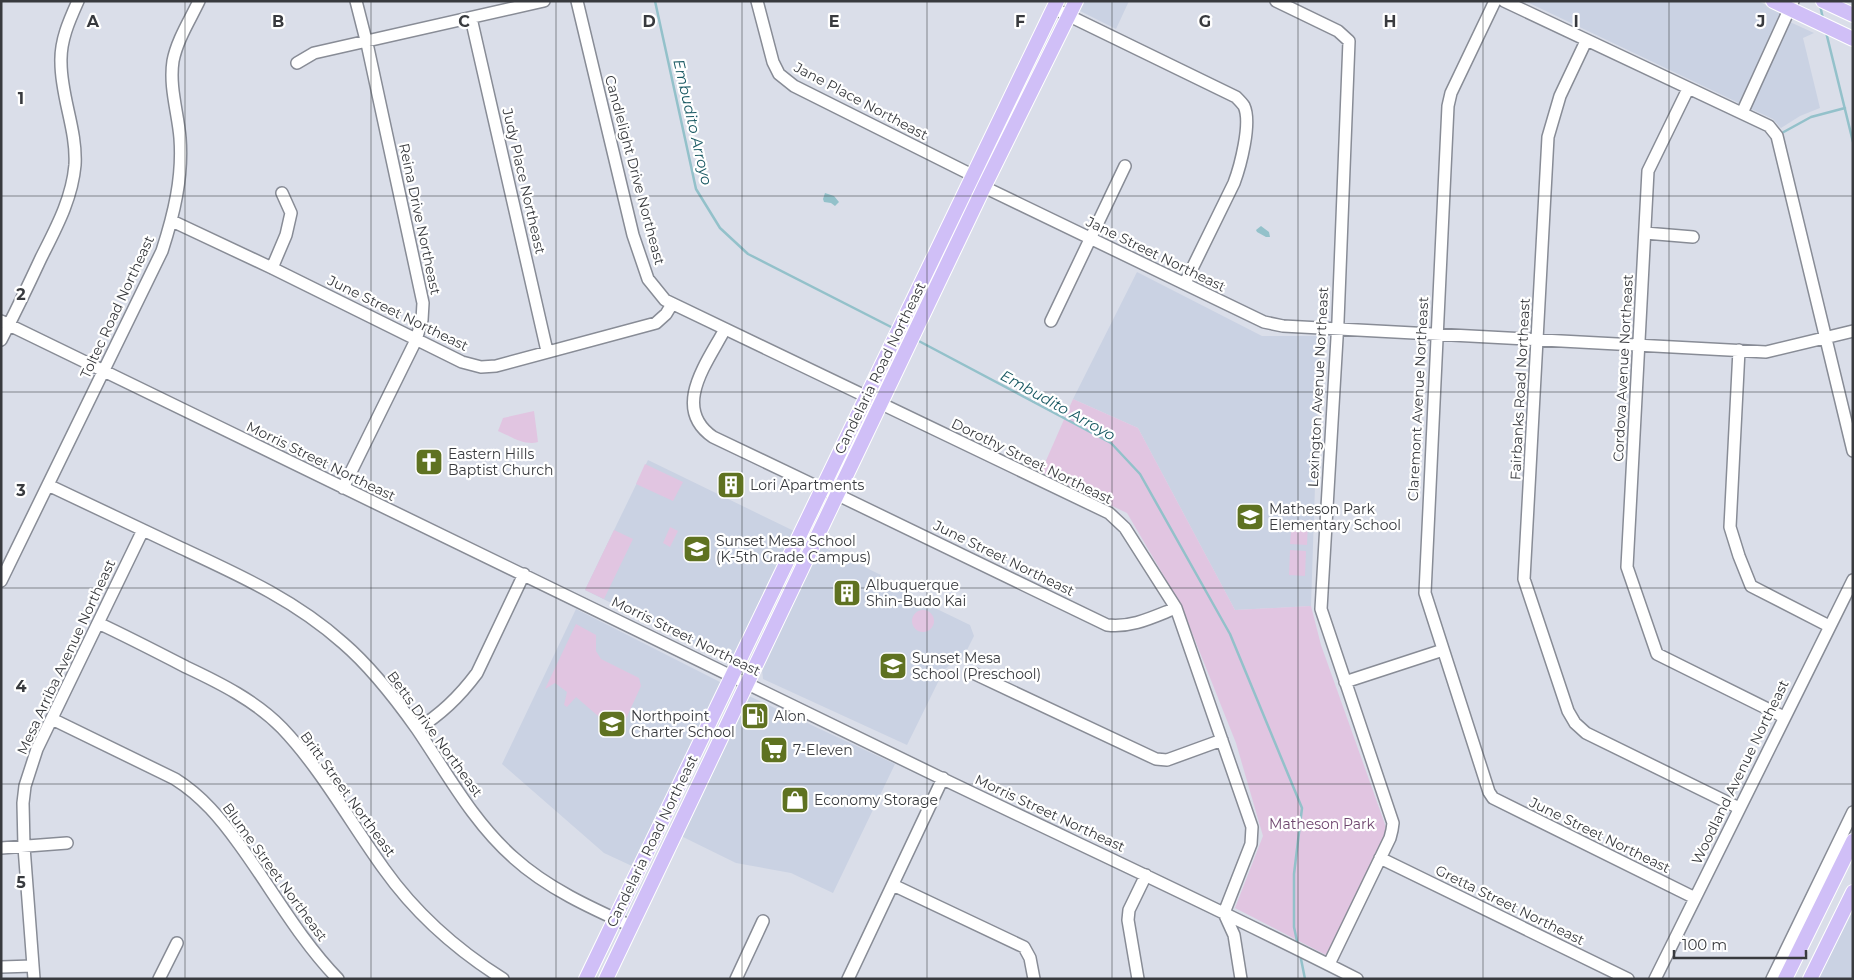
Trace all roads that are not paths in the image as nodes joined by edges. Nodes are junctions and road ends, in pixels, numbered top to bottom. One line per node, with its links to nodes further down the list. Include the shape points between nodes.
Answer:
1 (78, 1): 36 (street, via 62,43 61,63 75,165 60,220)
2 (199, 1): 28 (street, Toltec Road Northeast, via 174,60 172,80 180,165)
3 (356, 1): 19 (street, Reina Drive Northeast)
4 (544, 1): 17 (street)
5 (577, 1): 34 (street, Candlelight Drive Northeast, via 636,244 648,279)
6 (757, 1): 25 (street, Jane Place Northeast, via 773,62 780,74 794,86)
7 (1076, 1): 15 (main road, Candelaria Road Northeast)
8 (1276, 1): 38 (street, Lexington Avenue Northeast, via 1338,31 1349,41)
9 (1495, 1): 40 (street, Claremont Avenue Northeast, via 1451,93 1448,106)
10 (1504, 1): 20 (street)
11 (1773, 1): 14 (main road)
12 (1823, 1): 16 (main road)
13 (1055, 5): 15 (street); 25 (main road, Candelaria Road Northeast)
14 (1791, 5): 18 (main road, via 1807,17); 23 (street)
15 (1069, 15): 26 (main road, Candelaria Road Northeast); 33 (street, via 1236,97 1244,107 1246,123 1240,166)
16 (1853, 15)
17 (471, 18): 19 (street); 47 (street, Judy Place Northeast)
18 (1853, 38)
19 (366, 41): 21 (street, via 314,53); 43 (street, Reina Drive Northeast, via 423,304)
20 (1586, 41): 22 (street); 44 (street, Fairbanks Road Northeast, via 1560,96 1548,137)
21 (297, 63)
22 (1688, 88): 23 (street); 29 (street, Cordova Avenue Northeast, via 1648,171)
23 (1742, 114): 41 (street, via 1768,126 1777,136)
24 (1126, 166): 31 (street)
25 (972, 175): 26 (street, Jane Street Northeast); 49 (main road, Candelaria Road Northeast)
26 (984, 187): 31 (street, Jane Street Northeast); 50 (main road, Candelaria Road Northeast)
27 (282, 193): 32 (street, via 291,213)
28 (172, 221): 32 (street, June Street Northeast); 48 (street, Toltec Road Northeast, via 152,274)
29 (1645, 233): 30 (street); 45 (street, Cordova Avenue Northeast)
30 (1693, 237)
31 (1090, 239): 33 (street, Jane Street Northeast); 35 (street)
32 (272, 268): 43 (street, June Street Northeast)
33 (1185, 283): 38 (street, Jane Street Northeast, via 1264,322)
34 (672, 304): 37 (street, Candlelight Drive Northeast); 47 (street, June Street Northeast, via 656,323)
35 (1051, 322)
36 (5, 323): 42 (street); 48 (street, Morris Street Northeast)
37 (725, 329): 49 (street, Candlelight Drive Northeast); 54 (street, June Street Northeast, via 694,392 692,404 699,424 713,437)
38 (1338, 329): 40 (street, Jane Street Northeast); 66 (street, Lexington Avenue Northeast, via 1321,609)
39 (1853, 331): 41 (street, Jane Street Northeast)
40 (1436, 335): 44 (street, Jane Street Northeast); 63 (street, Claremont Avenue Northeast, via 1425,593)
41 (1826, 338): 46 (street, Jane Street Northeast, via 1766,352); 51 (street)
42 (1, 340)
43 (416, 340): 47 (street, June Street Northeast, via 462,362 481,367 496,366); 53 (street, Reina Drive Northeast)
44 (1538, 340): 45 (street, Jane Street Northeast); 74 (street, Fairbanks Road Northeast, via 1524,579 1568,711 1586,733)
45 (1639, 346): 46 (street, Jane Street Northeast); 68 (street, Cordova Avenue Northeast, via 1627,567 1657,654)
46 (1739, 350): 62 (street, via 1730,527 1739,556 1751,586)
47 (547, 351)
48 (104, 372): 52 (street, Toltec Road Northeast); 53 (street, Morris Street Northeast)
49 (865, 397): 50 (street, Dorothy Street Northeast); 54 (main road, Candelaria Road Northeast)
50 (881, 405): 55 (main road, Candelaria Road Northeast); 60 (street, Dorothy Street Northeast, via 1109,513 1125,528)
51 (1853, 451)
52 (48, 484): 56 (street, Betts Drive Northeast); 58 (street, Toltec Road Northeast)
53 (343, 488): 57 (street, Morris Street Northeast)
54 (822, 489): 55 (street, June Street Northeast); 65 (main road, Candelaria Road Northeast)
55 (838, 495): 60 (street, June Street Northeast, via 1107,625 1134,624); 67 (main road, Candelaria Road Northeast)
56 (143, 530): 61 (street, Mesa Arriba Avenue Northeast); 70 (street, Betts Drive Northeast, via 248,579 308,615 353,652)
57 (524, 574): 65 (street, Morris Street Northeast); 70 (street, via 477,672 446,710)
58 (2, 580)
59 (1852, 585): 62 (street, Woodland Avenue Northeast)
60 (1176, 608): 71 (street, Dorothy Street Northeast)
61 (98, 623): 69 (street, Mesa Arriba Avenue Northeast); 96 (street, Britt Street Northeast, via 209,678 264,712 293,741 334,794 412,904 448,940)
62 (1829, 626): 68 (street, Woodland Avenue Northeast)
63 (1443, 650): 66 (street); 73 (street, Claremont Avenue Northeast)
64 (973, 673): 71 (street, via 1156,759 1167,760)
65 (732, 676): 67 (street, Morris Street Northeast); 86 (main road, Candelaria Road Northeast)
66 (1345, 682): 80 (street, Lexington Avenue Northeast, via 1392,823)
67 (748, 683): 72 (street, Morris Street Northeast); 88 (main road, Candelaria Road Northeast)
68 (1784, 717): 74 (street, Woodland Avenue Northeast)
69 (52, 719): 78 (street, Mesa Arriba Avenue Northeast, via 37,749 25,786); 95 (street, Blume Street Northeast, via 175,779 204,801 247,855 311,949)
70 (417, 729): 86 (street, Betts Drive Northeast, via 460,795 493,838 514,859 568,895)
71 (1222, 740): 85 (street, Dorothy Street Northeast, via 1252,827 1251,844)
72 (943, 778): 81 (street, Morris Street Northeast); 82 (street)
73 (1493, 798): 84 (street, June Street Northeast)
74 (1739, 808): 84 (street, Woodland Avenue Northeast)
75 (1853, 812): 107 (street)
76 (1853, 841): 108 (main road)
77 (67, 843): 78 (street)
78 (24, 847): 79 (street); 91 (street, Mesa Arriba Avenue Northeast)
79 (1, 848)
80 (1380, 858): 90 (street, Lexington Avenue Northeast); 105 (street, Gretta Street Northeast)
81 (1146, 875): 85 (street, Morris Street Northeast); 102 (street, via 1129,910 1128,920)
82 (893, 885): 100 (street); 101 (street, via 1024,947)
83 (1853, 892): 109 (main road)
84 (1695, 898): 106 (street, Woodland Avenue Northeast)
85 (1224, 913): 90 (street, Morris Street Northeast); 103 (street, via 1234,935)
86 (615, 919): 88 (street, Betts Drive Northeast); 97 (main road, Candelaria Road Northeast)
87 (763, 921): 99 (street)
88 (631, 926): 98 (main road, Candelaria Road Northeast)
89 (177, 943): 94 (street)
90 (1329, 964): 104 (street, Morris Street Northeast)
91 (33, 966): 92 (street); 93 (street, Mesa Arriba Avenue Northeast)
92 (1, 967)
93 (34, 979)
94 (160, 979)
95 (338, 979)
96 (503, 979)
97 (586, 979)
98 (606, 979)
99 (736, 979)
100 (848, 979)
101 (1034, 979)
102 (1138, 979)
103 (1242, 979)
104 (1357, 979)
105 (1628, 979)
106 (1655, 979)
107 (1772, 979)
108 (1785, 979)
109 (1810, 979)

